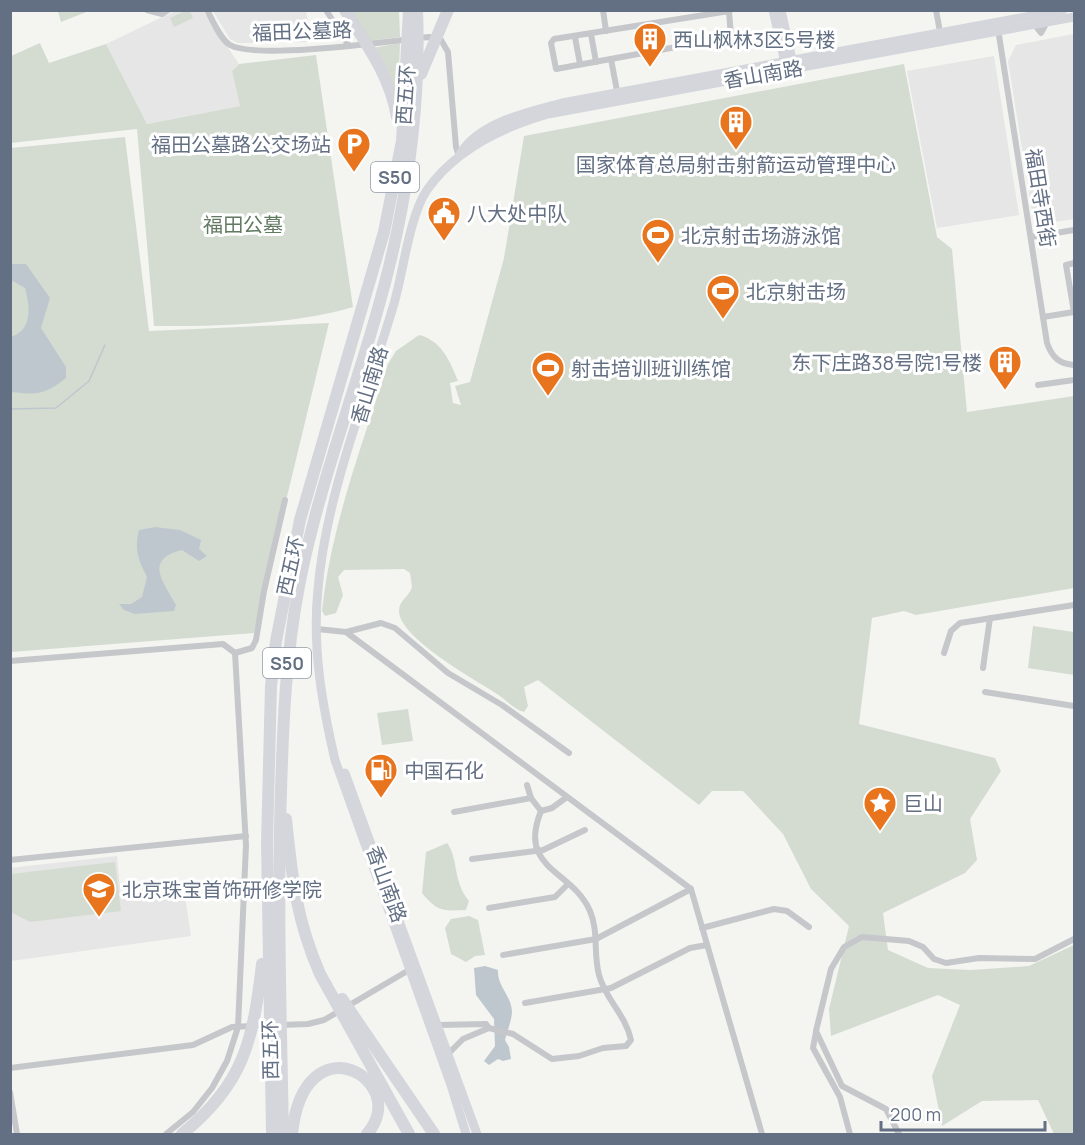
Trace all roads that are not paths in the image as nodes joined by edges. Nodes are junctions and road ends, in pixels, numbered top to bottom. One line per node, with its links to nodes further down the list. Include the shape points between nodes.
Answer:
1 (147, 10): 2 (street, via 162,14)
2 (168, 10)
3 (207, 10): 21 (street, 福田公墓路, via 228,44 248,51)
4 (326, 10): 21 (street)
5 (345, 10): 27 (highway, via 391,87)
6 (409, 10): 20 (highway, 西五环 / S50)
7 (417, 10): 20 (highway, 西五环 / S50)
8 (448, 10): 20 (highway, via 440,24)
9 (603, 10): 16 (street)
10 (773, 10): 25 (main road)
11 (781, 10): 25 (main road)
12 (936, 10): 17 (street)
13 (1058, 11): 15 (main road, 香山南路)
14 (1074, 17): 15 (main road, 香山南路)
15 (997, 26): 17 (main road, 香山南路); 25 (main road, 香山南路); 30 (street, 福田寺西街)
16 (606, 31): 18 (street); 22 (street, via 729,11 731,15 731,37)
17 (940, 32): 25 (main road, 香山南路)
18 (591, 34): 19 (street); 23 (street)
19 (575, 37): 24 (street); 24 (street, via 554,39 553,56 556,69)
20 (416, 42): 27 (highway, 西五环 / S50); 49 (highway, 西五环 / S50, via 417,86 411,150 396,234 312,523 299,586 284,687)
21 (349, 46): 28 (street, 福田公墓路, via 429,37 441,40 448,52)
22 (611, 59): 23 (street); 26 (street)
23 (596, 62): 24 (street)
24 (580, 64)
25 (789, 65): 26 (main road, 香山南路); 28 (main road, 香山南路, via 564,110 508,128)
26 (617, 91): 28 (main road, 香山南路, via 529,112 493,127 466,144)
27 (402, 141): 63 (highway, 西五环 / S50, via 384,232 300,520 276,641 268,767)
28 (459, 156): 40 (main road, 香山南路, via 420,201 389,322 328,524 318,588)
29 (1074, 231): 30 (street)
30 (1031, 237): 33 (street, 福田寺西街)
31 (1074, 263): 32 (street, via 1066,265)
32 (1074, 312): 33 (street)
33 (1043, 317): 34 (street, 福田寺西街, via 1051,352 1064,364)
34 (1074, 365)
35 (1074, 380): 36 (street)
36 (1038, 385)
37 (285, 500): 42 (street, via 256,640 252,648)
38 (1074, 605): 39 (street)
39 (990, 618): 43 (street, via 955,625); 45 (street)
40 (317, 629): 41 (street); 70 (main road, 香山南路, via 320,686 335,760); 75 (main road, 香山南路, via 335,744)
41 (346, 632): 48 (street, via 381,623 395,628 448,673 502,705); 51 (street)
42 (235, 653): 44 (street, via 224,644); 56 (street)
43 (945, 653)
44 (10, 661)
45 (984, 668)
46 (985, 692): 47 (street)
47 (1074, 706)
48 (569, 753)
49 (281, 768): 73 (highway, 西五环 / S50); 74 (highway, via 293,892 309,948)
50 (527, 785): 52 (street)
51 (567, 797): 53 (street); 61 (street)
52 (531, 798): 53 (street); 54 (street)
53 (541, 811): 57 (street, via 533,829)
54 (454, 812)
55 (585, 830): 57 (street)
56 (246, 836): 59 (street); 76 (street)
57 (537, 851): 58 (street); 60 (street)
58 (472, 859)
59 (10, 860)
60 (567, 885): 62 (street, via 555,897); 66 (street, via 581,893 591,913)
61 (691, 889): 65 (street); 66 (street)
62 (489, 908)
63 (267, 913): 73 (highway, 西五环 / S50); 84 (highway, via 256,1017 239,1069 205,1116)
64 (809, 927): 65 (street, via 793,914 774,909)
65 (702, 928): 68 (street)
66 (596, 939): 69 (street); 71 (street, via 598,974)
67 (1074, 939): 78 (street, via 1035,959 979,958 946,963 909,940 862,937 844,947 831,969)
68 (707, 945): 71 (street, via 690,948); 93 (street)
69 (503, 956)
70 (409, 970): 76 (street, via 324,1020); 91 (main road, 香山南路)
71 (606, 989): 72 (street); 77 (street, via 627,1025 631,1040 626,1046 552,1059 513,1034)
72 (525, 1003)
73 (275, 1012): 85 (highway, 西五环 / S50); 86 (highway, 西五环 / S50)
74 (351, 1020): 89 (highway); 90 (highway)
75 (438, 1025): 77 (street, via 486,1024); 79 (main road, 香山南路)
76 (238, 1027): 80 (street, via 193,1045); 83 (street, via 227,1061 212,1089 193,1112)
77 (490, 1028): 79 (street, via 463,1039)
78 (816, 1031): 94 (street, via 813,1048 840,1097); 95 (street, via 842,1086 886,1109)
79 (448, 1054): 92 (main road, 香山南路)
80 (10, 1068)
81 (10, 1092): 82 (street)
82 (17, 1134)
83 (166, 1134)
84 (182, 1134)
85 (272, 1134)
86 (283, 1134)
87 (292, 1134): 88 (highway, via 300,1096 311,1079 339,1067 354,1070 367,1079 376,1094 379,1112 375,1126)
88 (367, 1134)
89 (409, 1134)
90 (434, 1134)
91 (468, 1134)
92 (477, 1134)
93 (762, 1134)
94 (850, 1134)
95 (899, 1134)

